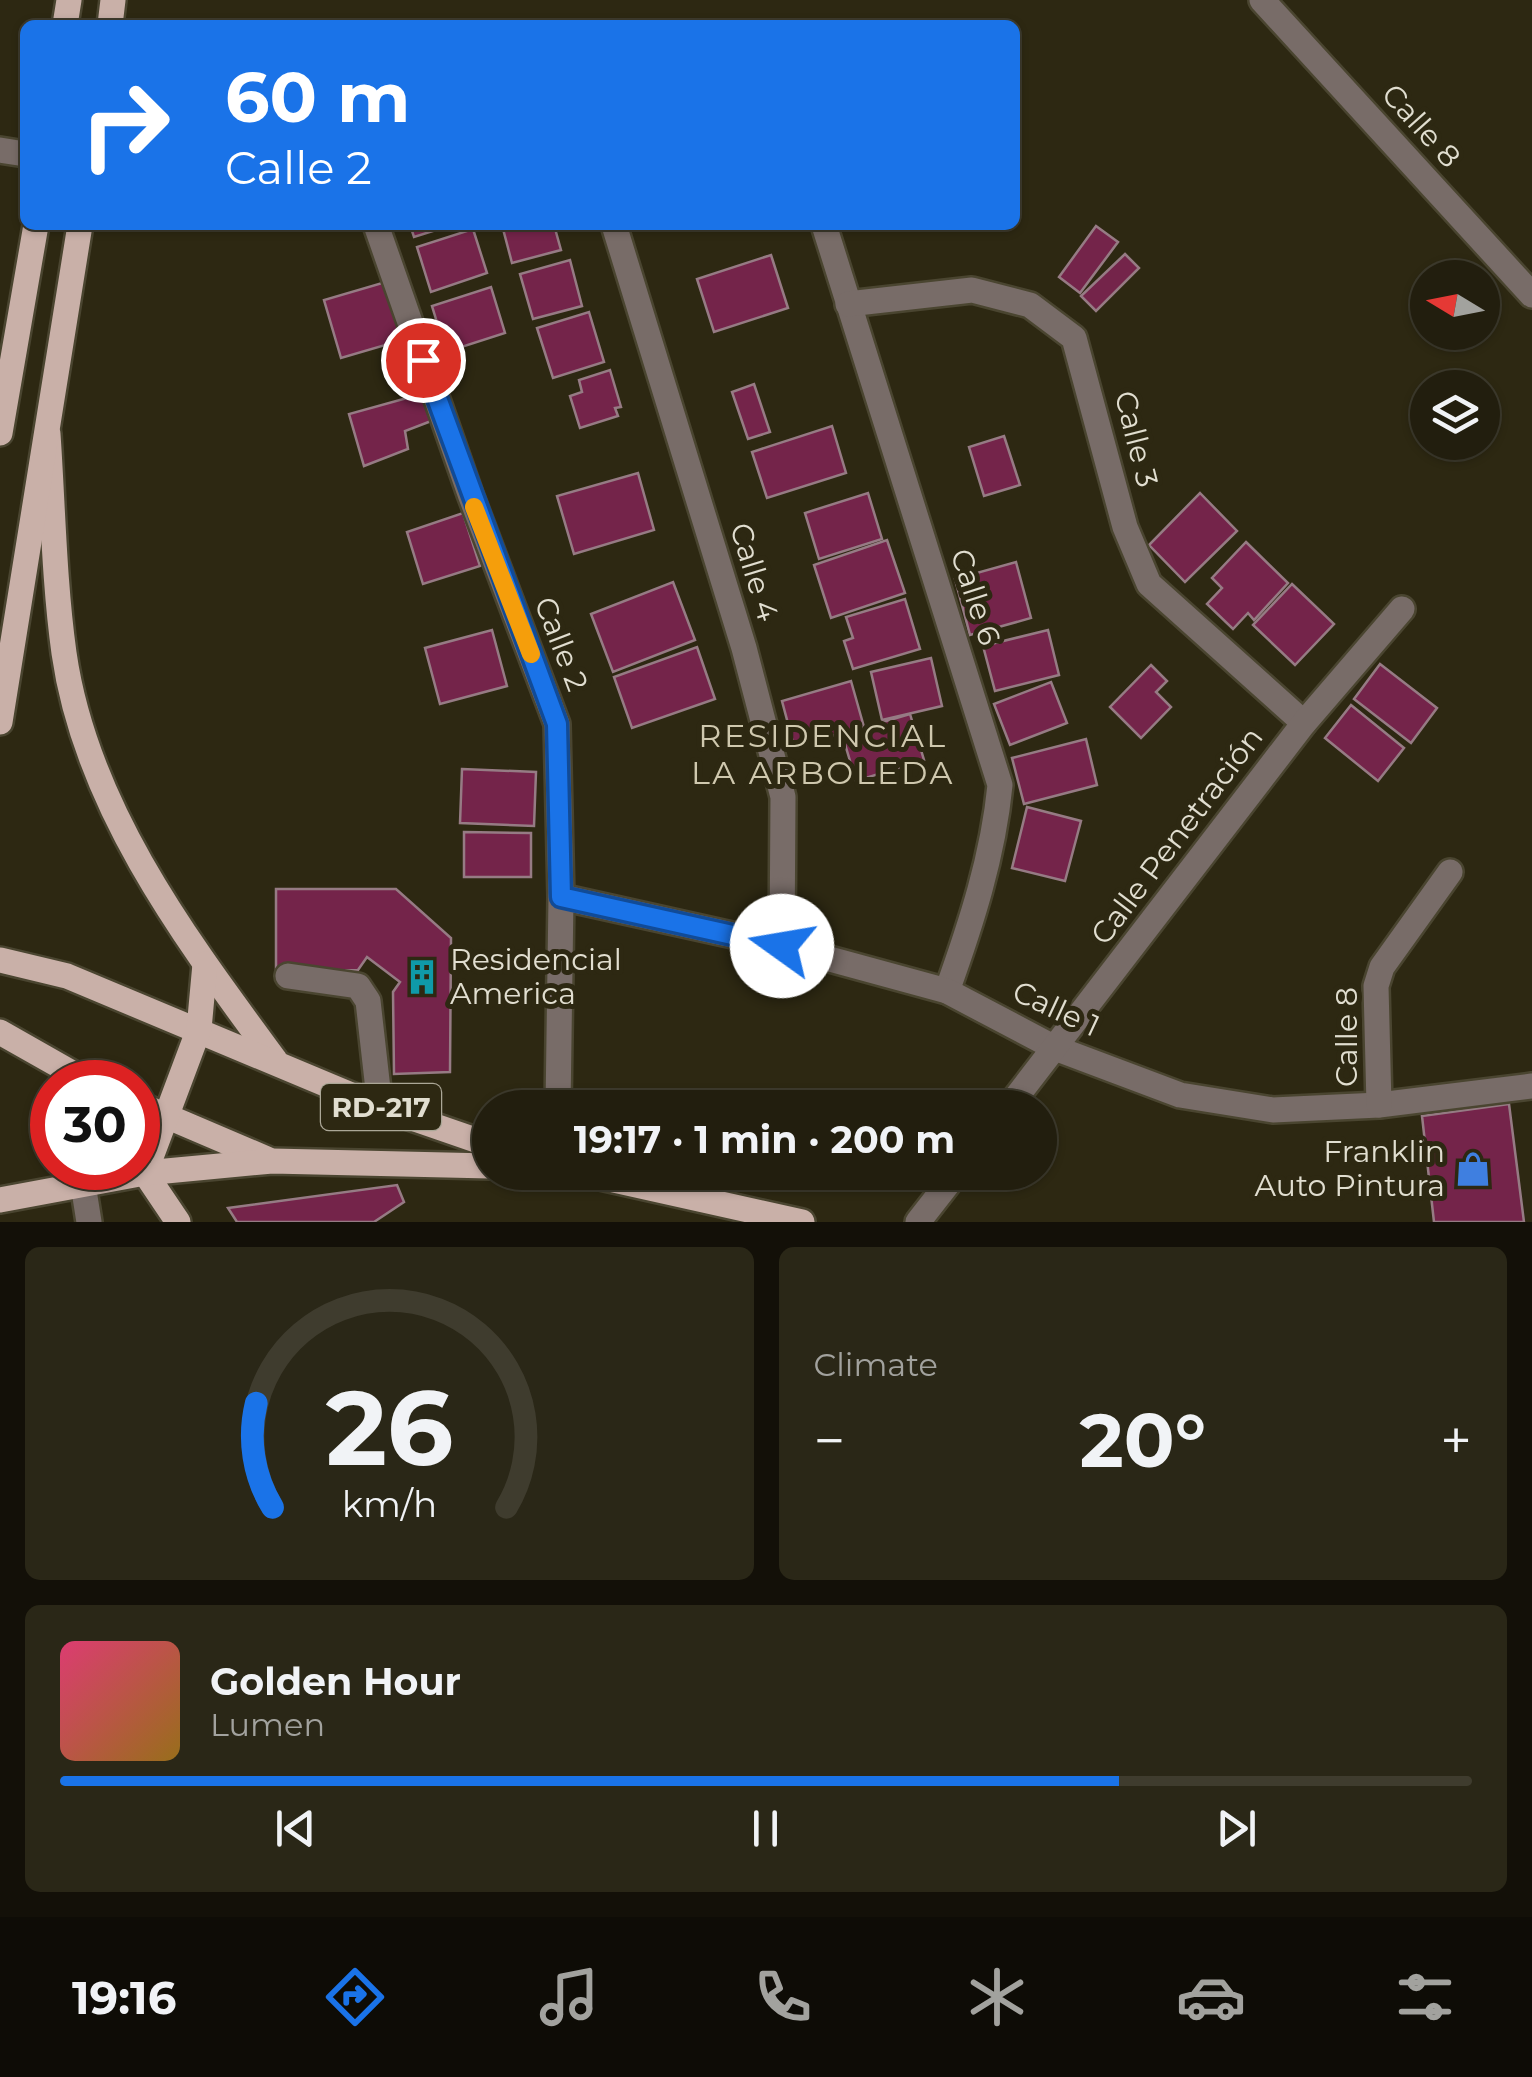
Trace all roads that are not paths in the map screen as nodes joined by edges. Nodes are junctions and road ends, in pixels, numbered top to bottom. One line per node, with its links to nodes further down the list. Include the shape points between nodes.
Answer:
1 (1262, 0): 7 (street, Calle 8)
2 (35, 230): 9 (main road)
3 (79, 230): 10 (main road)
4 (378, 230): 15 (street, Calle 2, via 557,724)
5 (616, 230): 16 (street, Calle 4, via 783,797)
6 (826, 230): 8 (street, Calle 6)
7 (1532, 295)
8 (848, 304): 13 (street, Calle 3, via 972,290 1030,305 1074,338 1125,527 1150,584); 20 (street, Calle 6, via 1000,785 996,830)
9 (0, 434)
10 (48, 434): 12 (main road); 18 (main road, via 65,656 84,730 116,818)
11 (1402, 608): 13 (street, Calle Penetración)
12 (0, 722)
13 (1304, 723): 23 (street, Calle Penetración)
14 (1450, 872): 29 (street, Calle 8, via 1382,966 1376,986)
15 (561, 897): 16 (street, Calle 1); 27 (street, Calle 2)
16 (782, 946): 20 (street, Calle 1)
17 (0, 960): 21 (main road, via 67,976)
18 (205, 964): 21 (main road); 25 (main road)
19 (288, 976): 30 (street, via 358,986 368,1001)
20 (946, 991): 23 (street, Calle 1)
21 (199, 1028): 25 (main road); 32 (main road)
22 (0, 1032): 24 (main road)
23 (1055, 1048): 28 (street, Calle Penetración); 29 (street, Calle 1, via 1180,1095 1272,1110)
24 (49, 1060)
25 (275, 1060): 30 (main road, RD-217)
26 (1532, 1086): 29 (street, Calle 1)
27 (558, 1090)
28 (1022, 1090)
29 (1379, 1105)
30 (380, 1107): 34 (main road, RD-217)
31 (160, 1113): 32 (main road)
32 (165, 1115): 33 (main road); 35 (main road)
33 (160, 1130)
34 (472, 1139)
35 (272, 1161): 36 (main road, RD-217); 37 (main road)
36 (472, 1166)
37 (160, 1172)
38 (52, 1190): 43 (main road)
39 (84, 1190): 45 (street)
40 (156, 1190): 46 (main road)
41 (654, 1190): 44 (main road)
42 (943, 1190): 47 (street)
43 (0, 1200)
44 (784, 1221)
45 (89, 1222)
46 (178, 1222)
47 (918, 1222)

